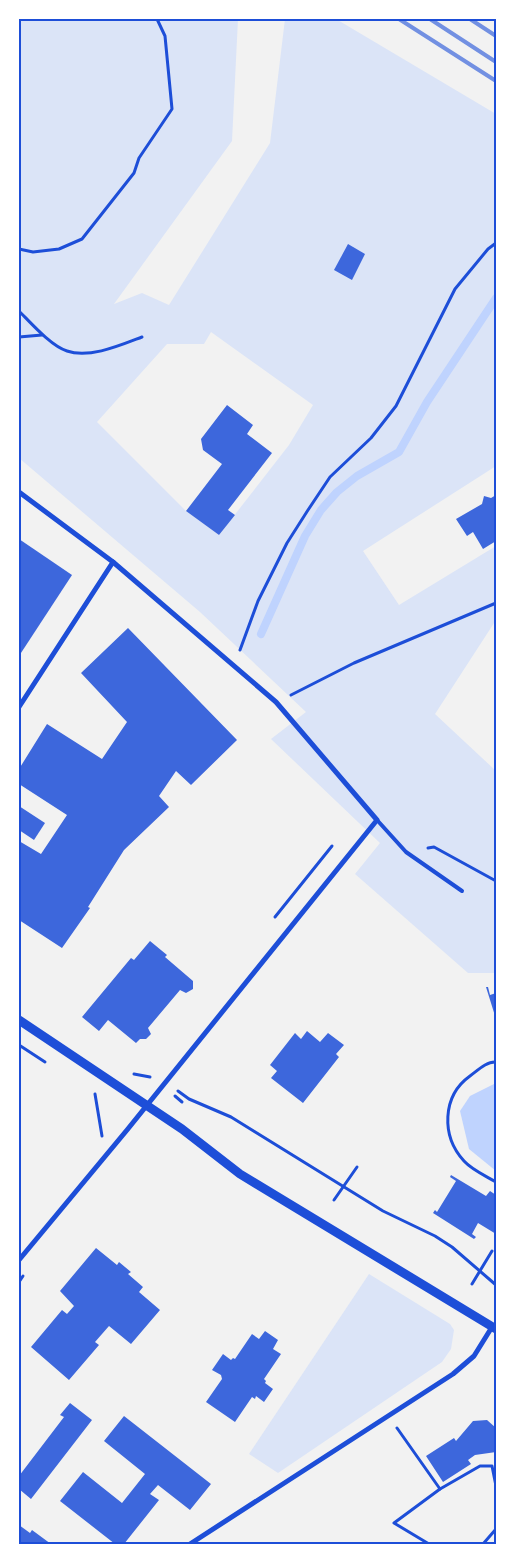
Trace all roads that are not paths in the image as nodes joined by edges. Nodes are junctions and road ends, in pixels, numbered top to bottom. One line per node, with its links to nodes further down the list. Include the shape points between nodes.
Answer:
1 (19, 492): 2 (street)
2 (113, 562): 3 (street); 4 (street, via 276,702)
3 (19, 707)
4 (377, 820): 5 (lane, via 406,852); 7 (street)
5 (462, 891)
6 (19, 1020): 7 (street)
7 (146, 1105): 8 (street); 9 (street, via 240,1174)
8 (19, 1260)
9 (494, 1328): 10 (street, via 474,1356 453,1374)
10 (190, 1544)

